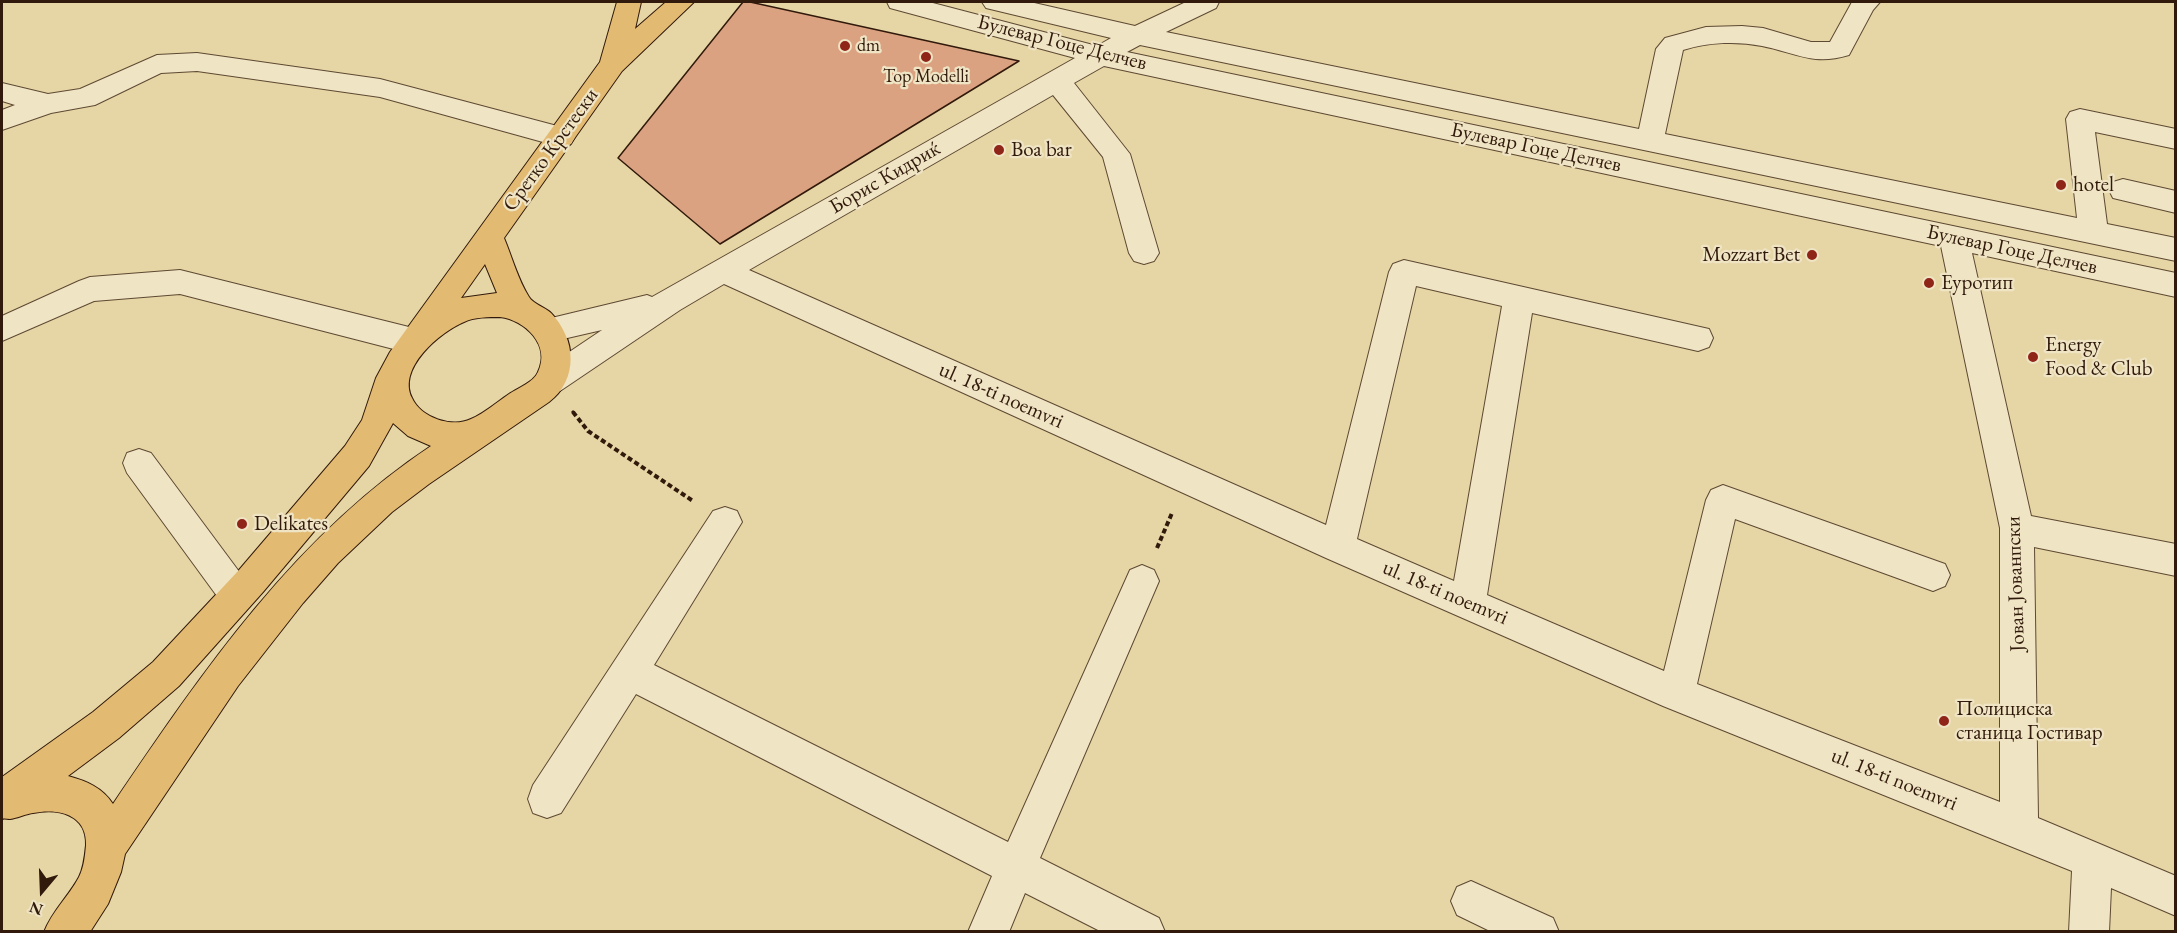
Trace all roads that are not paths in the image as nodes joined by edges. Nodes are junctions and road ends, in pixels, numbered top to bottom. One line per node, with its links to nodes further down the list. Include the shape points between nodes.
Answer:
1 (628, 2): 9 (main road, Сретко Крстески)
2 (681, 2): 9 (main road, Сретко Крстески)
3 (899, 2): 8 (street, Булевар Гоце Делчев)
4 (994, 2): 7 (street, Булевар Гоце Делчев)
5 (1207, 2): 7 (street)
6 (1862, 3): 16 (street, via 1840,49 1828,52 1730,33 1674,44 1669,49)
7 (1137, 35): 8 (street, Борис Кидриќ); 16 (street, Булевар Гоце Делчев)
8 (1101, 56): 10 (street, Борис Кидриќ); 21 (street, Булевар Гоце Делчев)
9 (613, 64): 14 (main road, Сретко Крстески)
10 (1057, 81): 23 (street, via 1116,154); 24 (street, Борис Кидриќ)
11 (2, 92): 12 (street)
12 (48, 104): 13 (street); 14 (street, via 85,98 156,64 197,62 380,88)
13 (2, 120)
14 (561, 137): 20 (main road, Сретко Крстески)
15 (2175, 139): 19 (street, via 2080,119)
16 (1650, 141): 19 (street, Булевар Гоце Делчев)
17 (2124, 190): 18 (street)
18 (2175, 202)
19 (2093, 233): 22 (street, Булевар Гоце Делчев)
20 (489, 237): 28 (main road); 32 (main road, Сретко Крстески)
21 (1954, 237): 25 (street, Булевар Гоце Делчев); 38 (street, Јован Јованпски)
22 (2175, 250)
23 (1144, 253)
24 (723, 271): 27 (street, Борис Кидриќ); 39 (street, ul. 18-ti noemvri)
25 (2175, 285)
26 (1519, 298): 31 (street); 39 (street, via 1404,272); 44 (street)
27 (669, 301): 30 (street); 34 (street)
28 (518, 308): 30 (main road, via 538,318); 32 (main road, via 473,307 445,317)
29 (2, 329): 32 (street, via 90,289 180,282)
30 (550, 330): 34 (main road, via 556,357)
31 (1698, 338)
32 (413, 341): 33 (main road)
33 (395, 371): 35 (main road, via 397,407 418,427 444,435); 43 (main road, via 376,425 357,456)
34 (549, 382): 35 (main road)
35 (477, 434): 50 (main road, via 387,494 329,547 204,704)
36 (139, 463): 43 (street)
37 (725, 522): 45 (street)
38 (2018, 528): 40 (street); 49 (street, Јован Јованпски)
39 (1338, 547): 44 (street, ul. 18-ti noemvri)
40 (2175, 560)
41 (1933, 575): 46 (street, via 1723,500)
42 (1142, 581): 52 (street)
43 (237, 596): 48 (main road, via 166,674 106,725)
44 (1468, 603): 46 (street, ul. 18-ti noemvri)
45 (628, 671): 47 (street); 52 (street)
46 (1676, 694): 49 (street, ul. 18-ti noemvri)
47 (547, 799)
48 (2, 802): 50 (main road, via 33,793 57,792 78,797 94,808 104,825)
49 (2019, 829): 51 (street, ul. 18-ti noemvri)
50 (107, 846): 55 (main road, via 96,887)
51 (2092, 861): 53 (street, ul. 18-ti noemvri); 59 (street)
52 (1017, 868): 56 (street); 57 (street)
53 (2175, 896)
54 (1471, 901): 58 (street)
55 (66, 930)
56 (988, 932)
57 (1145, 932)
58 (1539, 932)
59 (2090, 932)

